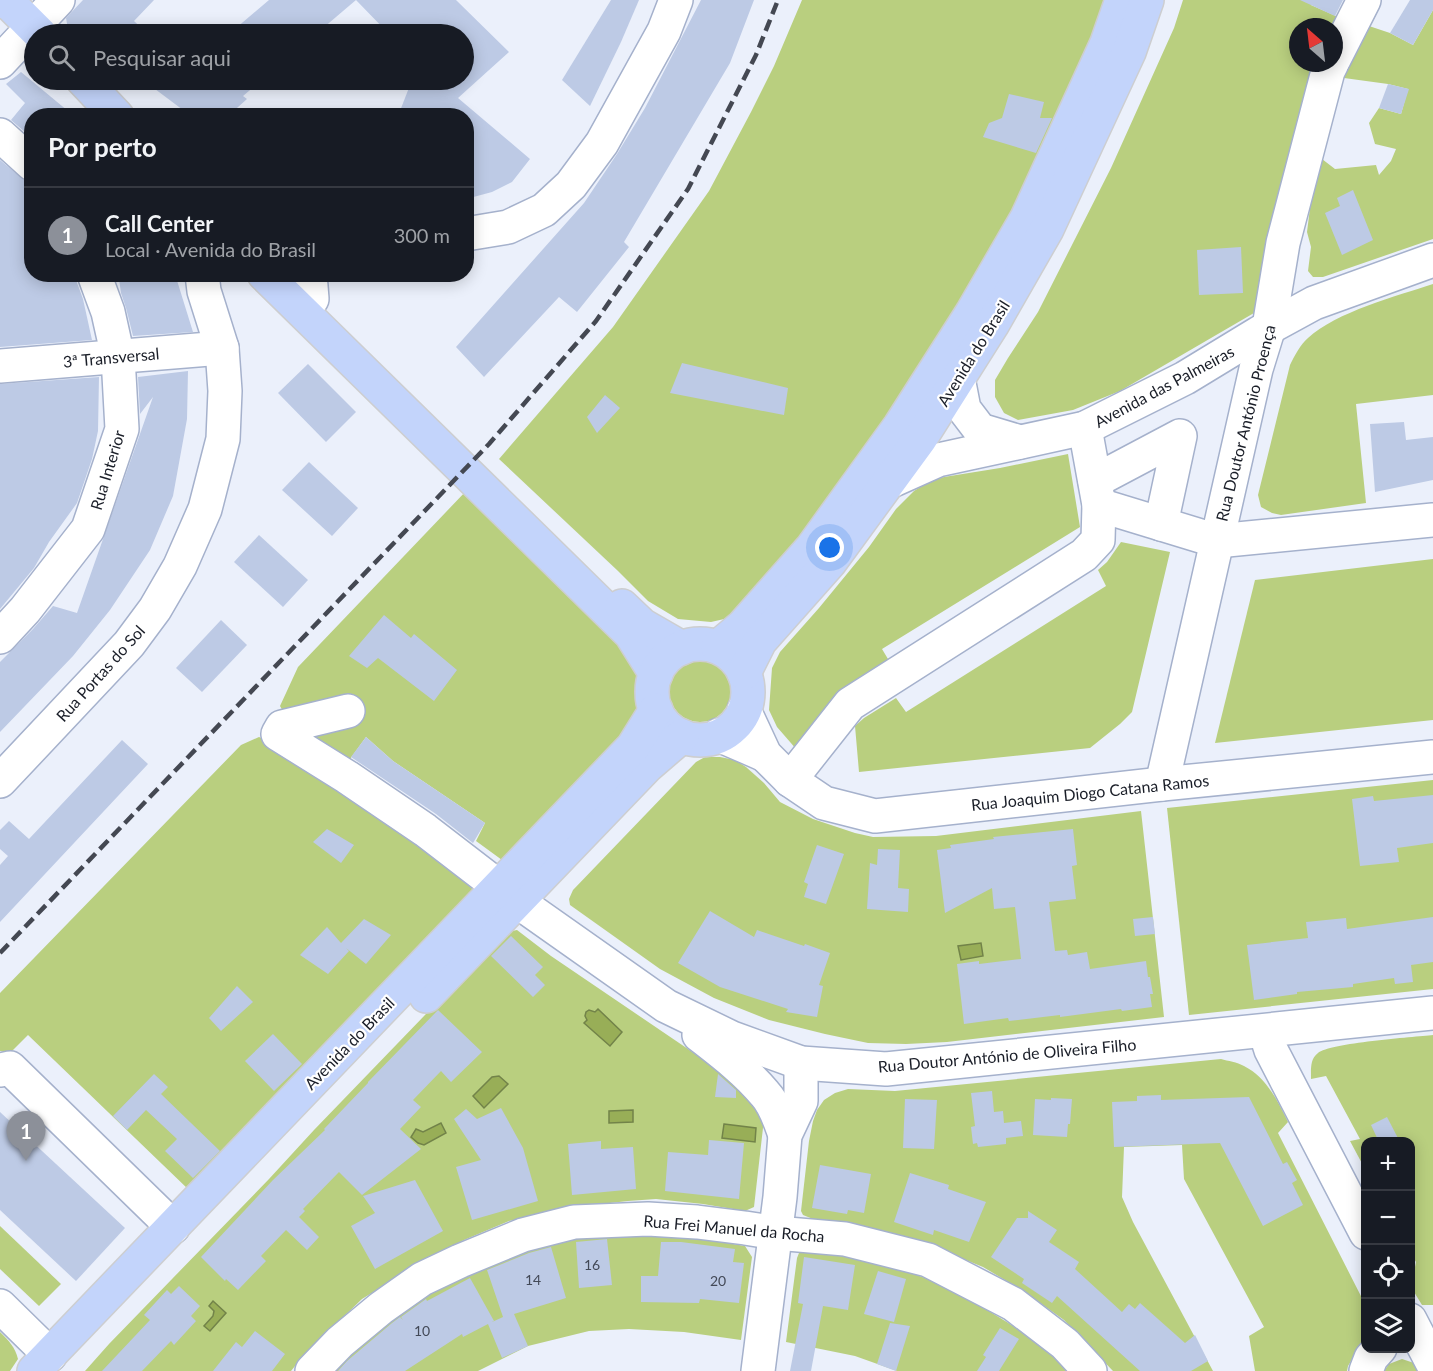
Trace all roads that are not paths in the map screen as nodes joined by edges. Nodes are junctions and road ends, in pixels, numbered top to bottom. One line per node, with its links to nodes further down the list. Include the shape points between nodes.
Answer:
1 (6, 0): 7 (main road)
2 (58, 0): 8 (street)
3 (676, 0): 17 (street, via 664,31 602,143 571,185 544,210 508,227)
4 (1122, 0): 30 (main road, Avenida do Brasil, via 1107,43 1026,218 972,313)
5 (1147, 0): 27 (main road, Avenida do Brasil, via 1129,52 1047,229)
6 (1364, 0): 10 (street, Rua Doutor António Proença)
7 (30, 24)
8 (40, 24)
9 (24, 41): 11 (street)
10 (1343, 41)
11 (0, 62)
12 (1328, 72): 23 (street, Rua Doutor António Proença, via 1283,243)
13 (92, 90): 14 (main road)
14 (109, 108)
15 (0, 135): 16 (street)
16 (24, 157)
17 (474, 233)
18 (1433, 261): 23 (street, Avenida das Palmeiras, via 1314,303)
19 (97, 282): 25 (street, Rua Interior)
20 (203, 282): 24 (street, Rua Portas do Sol)
21 (272, 282): 40 (main road, via 631,634)
22 (311, 286): 38 (main road, via 642,625)
23 (1269, 327): 28 (street, Avenida das Palmeiras, via 1185,378); 35 (street, Rua Doutor António Proença)
24 (222, 348): 25 (street, 3ª Transversal); 49 (street, Rua Portas do Sol, via 223,439 206,508 180,566 129,644)
25 (118, 357): 26 (street, 3ª Transversal); 36 (street, Rua Interior, via 122,429 88,529)
26 (0, 366)
27 (958, 378): 29 (street, via 964,409); 30 (main road, Avenida do Brasil)
28 (1085, 428): 31 (street, Avenida das Palmeiras); 32 (street)
29 (980, 430): 30 (street, via 944,429); 31 (street)
30 (920, 441): 31 (street, Avenida das Palmeiras); 37 (main road, Avenida do Brasil, via 812,548 743,626); 39 (main road, Avenida do Brasil, via 830,562 760,641)
31 (1022, 443)
32 (1097, 493): 34 (street); 34 (street, via 1180,436); 48 (street, via 1098,540 1084,555 850,704)
33 (1433, 520): 35 (street)
34 (1161, 524): 35 (street)
35 (1217, 541): 50 (street, Rua Doutor António Proença)
36 (0, 637)
37 (718, 647): 38 (main road, via 694,644); 39 (main road, via 738,662)
38 (682, 648): 40 (main road, via 671,654)
39 (744, 673): 42 (main road)
40 (656, 674): 41 (main road)
41 (656, 710): 45 (main road, via 662,721); 51 (main road, Avenida do Brasil, via 633,747)
42 (744, 710): 44 (main road); 46 (street, Rua Joaquim Diogo Catana Ramos)
43 (348, 711): 51 (street, Rua Doutor António de Oliveira Filho, via 282,727 278,734 425,830)
44 (719, 735): 45 (main road, via 707,739); 46 (street, Rua Joaquim Diogo Catana Ramos)
45 (682, 736): 51 (main road, Avenida do Brasil)
46 (765, 755): 48 (street, Rua Joaquim Diogo Catana Ramos)
47 (1433, 757): 50 (street, Rua Joaquim Diogo Catana Ramos)
48 (790, 780): 50 (street, Rua Joaquim Diogo Catana Ramos, via 824,802 875,816)
49 (0, 782)
50 (1162, 784)
51 (508, 894): 52 (street, Rua Doutor António de Oliveira Filho); 60 (main road, Avenida do Brasil); 66 (main road, Avenida do Brasil)
52 (666, 1006): 55 (street, Rua Doutor António de Oliveira Filho, via 732,1038); 58 (street)
53 (1433, 1013): 54 (street, Rua Doutor António de Oliveira Filho)
54 (1265, 1030): 56 (street, Rua Doutor António de Oliveira Filho, via 918,1066); 59 (street, via 1271,1050)
55 (801, 1063): 56 (street, Rua Doutor António de Oliveira Filho); 58 (street, via 780,1091)
56 (852, 1066): 58 (street)
57 (0, 1070): 60 (street, via 10,1068)
58 (788, 1116): 61 (street)
59 (1361, 1225)
60 (173, 1227): 66 (main road, Avenida do Brasil)
61 (776, 1233): 67 (street, Rua Frei Manuel da Rocha, via 648,1219 574,1222 523,1235 422,1279 340,1342); 68 (street); 69 (street, Rua Frei Manuel da Rocha, via 845,1239 928,1260 1013,1304 1065,1344)
62 (0, 1306): 66 (street)
63 (1417, 1322): 65 (street)
64 (1376, 1353): 70 (street)
65 (1433, 1364)
66 (50, 1366)
67 (312, 1371)
68 (758, 1371)
69 (1090, 1371)
70 (1366, 1371)

